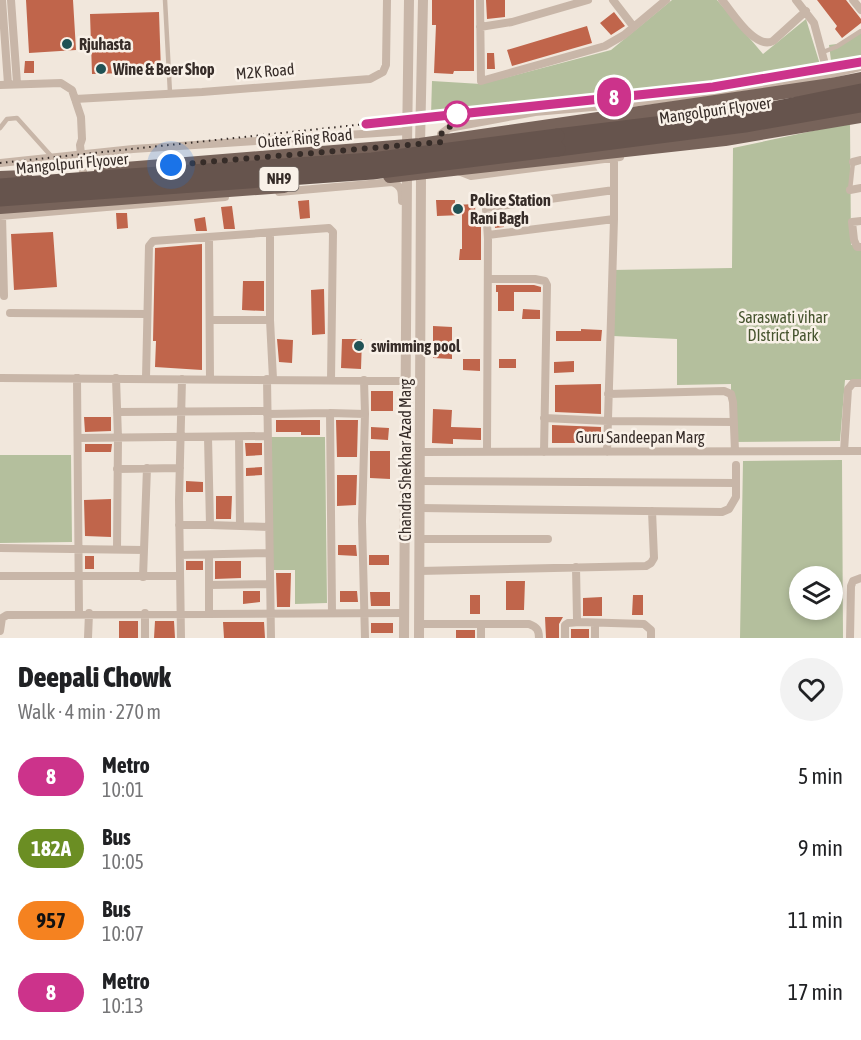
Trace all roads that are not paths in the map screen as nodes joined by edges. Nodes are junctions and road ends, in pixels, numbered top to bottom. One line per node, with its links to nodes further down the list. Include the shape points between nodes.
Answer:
1 (2, 0): 25 (street)
2 (11, 0): 25 (street)
3 (165, 0): 27 (lane)
4 (387, 0): 27 (street, M2K Road, via 386,65 378,76)
5 (409, 0): 20 (street)
6 (423, 0): 21 (street)
7 (480, 0): 17 (street)
8 (588, 0): 17 (street)
9 (613, 0): 16 (street)
10 (666, 0): 16 (street)
11 (722, 0): 15 (street, via 751,35 768,44)
12 (796, 0): 15 (street)
13 (853, 0): 14 (street)
14 (861, 10)
15 (806, 11): 19 (street)
16 (633, 26): 17 (street, via 605,46 481,81)
17 (480, 27)
18 (861, 31): 19 (lane)
19 (823, 52): 24 (street)
20 (408, 53): 21 (street); 33 (street)
21 (422, 53): 36 (street)
22 (861, 68): 24 (street)
23 (861, 79): 24 (main road, Outer Ring Road)
24 (829, 80): 34 (main road, Outer Ring Road); 35 (street, via 535,112 449,128 441,134)
25 (8, 84): 28 (street, via 65,84 72,90)
26 (861, 91): 48 (highway, Mangolpuri Flyover / NH9, bridge, via 763,111 372,160)
27 (170, 94): 28 (street, M2K Road)
28 (76, 104): 37 (street, via 81,117)
29 (861, 105): 53 (highway, Mangolpuri Flyover / NH9, bridge, via 745,125 372,172)
30 (861, 116): 43 (main road, via 725,139)
31 (861, 121): 40 (street)
32 (0, 128): 38 (lane, via 7,119 17,118)
33 (408, 131): 36 (street); 37 (street)
34 (490, 135): 35 (main road, Outer Ring Road); 43 (main road, via 500,147)
35 (442, 142): 36 (main road, Outer Ring Road)
36 (413, 146): 39 (main road, Outer Ring Road)
37 (82, 154): 38 (street); 45 (street)
38 (52, 158): 42 (street)
39 (258, 158): 45 (main road, Outer Ring Road); 49 (main road)
40 (614, 158): 44 (street, via 471,176); 51 (street)
41 (857, 161): 52 (lane)
42 (0, 163)
43 (494, 166): 44 (main road)
44 (454, 170): 46 (main road)
45 (83, 172): 47 (main road, Outer Ring Road)
46 (414, 175): 49 (main road); 57 (street, Chandra Shekhar Azad Marg); 59 (street, Chandra Shekhar Azad Marg)
47 (0, 178)
48 (0, 186)
49 (260, 188): 54 (main road)
50 (861, 188): 52 (street)
51 (614, 190): 55 (street); 60 (street, via 486,208)
52 (850, 190)
53 (0, 199)
54 (1, 213): 62 (street, via 392,182 402,189 403,236); 65 (street)
55 (614, 219): 60 (street); 81 (street)
56 (861, 220): 63 (street, via 852,222 855,243)
57 (408, 231): 59 (street); 62 (street, Chandra Shekhar Azad Marg)
58 (270, 232): 61 (street); 69 (street); 77 (street, via 332,230)
59 (420, 233): 99 (street, Chandra Shekhar Azad Marg)
60 (488, 235): 64 (street)
61 (209, 237): 67 (street, via 150,243); 68 (street)
62 (408, 245): 79 (street, Chandra Shekhar Azad Marg)
63 (861, 247)
64 (488, 279): 87 (street, via 535,279 547,285); 100 (street)
65 (4, 296)
66 (10, 313): 67 (street)
67 (147, 314): 73 (street)
68 (210, 320): 69 (street); 75 (street)
69 (270, 320): 76 (street)
70 (0, 378): 71 (street)
71 (77, 378): 72 (street); 94 (street)
72 (116, 378): 73 (street); 83 (street)
73 (146, 378): 74 (street)
74 (182, 379): 75 (street); 82 (street)
75 (210, 379): 76 (street)
76 (270, 379): 77 (street); 84 (street)
77 (331, 380): 78 (street)
78 (364, 380): 79 (street); 86 (street)
79 (406, 381): 140 (street, Chandra Shekhar Azad Marg)
80 (861, 383): 97 (street, via 853,383 848,389)
81 (608, 394): 88 (street); 89 (street, via 724,391 731,394)
82 (181, 411): 83 (street); 84 (street); 92 (street)
83 (117, 412): 95 (street)
84 (267, 413): 85 (street); 91 (street)
85 (330, 413): 86 (street); 137 (street)
86 (365, 414): 138 (street)
87 (544, 418): 88 (street); 101 (street)
88 (608, 421): 89 (street); 102 (street)
89 (734, 422): 96 (street)
90 (239, 436): 91 (street); 93 (street); 113 (street)
91 (267, 436): 114 (street)
92 (181, 437): 93 (street); 95 (street); 105 (street)
93 (208, 437): 112 (street)
94 (78, 438): 95 (street); 118 (street)
95 (118, 438): 106 (street)
96 (735, 451): 97 (street, Guru Sandeepan Marg); 102 (street, Guru Sandeepan Marg)
97 (844, 451): 98 (street, Guru Sandeepan Marg)
98 (861, 451)
99 (420, 452): 100 (street, Guru Sandeepan Marg); 107 (street, Chandra Shekhar Azad Marg)
100 (487, 452): 101 (street, Guru Sandeepan Marg)
101 (544, 452): 102 (street, Guru Sandeepan Marg)
102 (607, 452)
103 (736, 465): 108 (street)
104 (147, 468): 105 (street); 106 (street); 120 (street)
105 (180, 468): 111 (street)
106 (117, 469): 119 (street)
107 (420, 481): 108 (street); 109 (street, Chandra Shekhar Azad Marg)
108 (736, 483): 110 (street, via 736,497 729,509 722,512)
109 (420, 508): 110 (street); 115 (street, Chandra Shekhar Azad Marg)
110 (652, 511): 124 (street, via 651,563)
111 (179, 525): 112 (street); 122 (street)
112 (210, 525): 113 (street)
113 (240, 526): 114 (street)
114 (269, 526): 121 (street)
115 (420, 539): 116 (street); 125 (street, Chandra Shekhar Azad Marg)
116 (548, 539)
117 (0, 548): 118 (street)
118 (78, 548): 119 (street); 126 (street)
119 (117, 549): 120 (street)
120 (144, 550): 129 (street)
121 (270, 553): 123 (street); 131 (street)
122 (180, 555): 123 (street); 128 (street)
123 (209, 555): 132 (street)
124 (576, 567): 125 (street); 142 (street)
125 (419, 571): 141 (street, Chandra Shekhar Azad Marg)
126 (79, 575): 127 (street); 129 (street); 139 (street)
127 (0, 576)
128 (180, 576): 129 (street); 134 (street)
129 (143, 577)
130 (861, 578): 158 (street, via 851,586)
131 (270, 584): 132 (street); 136 (street)
132 (209, 585): 135 (street)
133 (145, 613): 134 (street); 139 (street); 147 (street)
134 (181, 613): 135 (street); 148 (street)
135 (209, 613): 136 (street)
136 (271, 613): 137 (street); 149 (street)
137 (332, 613): 138 (street)
138 (365, 613): 140 (street); 150 (street)
139 (84, 614): 145 (street, via 6,615); 146 (street)
140 (404, 618): 141 (street); 151 (street, Chandra Shekhar Azad Marg)
141 (419, 619): 143 (street); 152 (street, Chandra Shekhar Azad Marg)
142 (579, 622): 144 (street); 155 (street, via 565,626)
143 (481, 624): 153 (street); 154 (street, via 529,624 536,626)
144 (595, 624): 156 (street); 157 (street, via 644,624 651,630)
145 (0, 631)
146 (88, 638)
147 (144, 638)
148 (181, 638)
149 (271, 638)
150 (365, 638)
151 (404, 638)
152 (419, 638)
153 (481, 638)
154 (539, 638)
155 (565, 638)
156 (595, 638)
157 (651, 638)
158 (850, 638)

